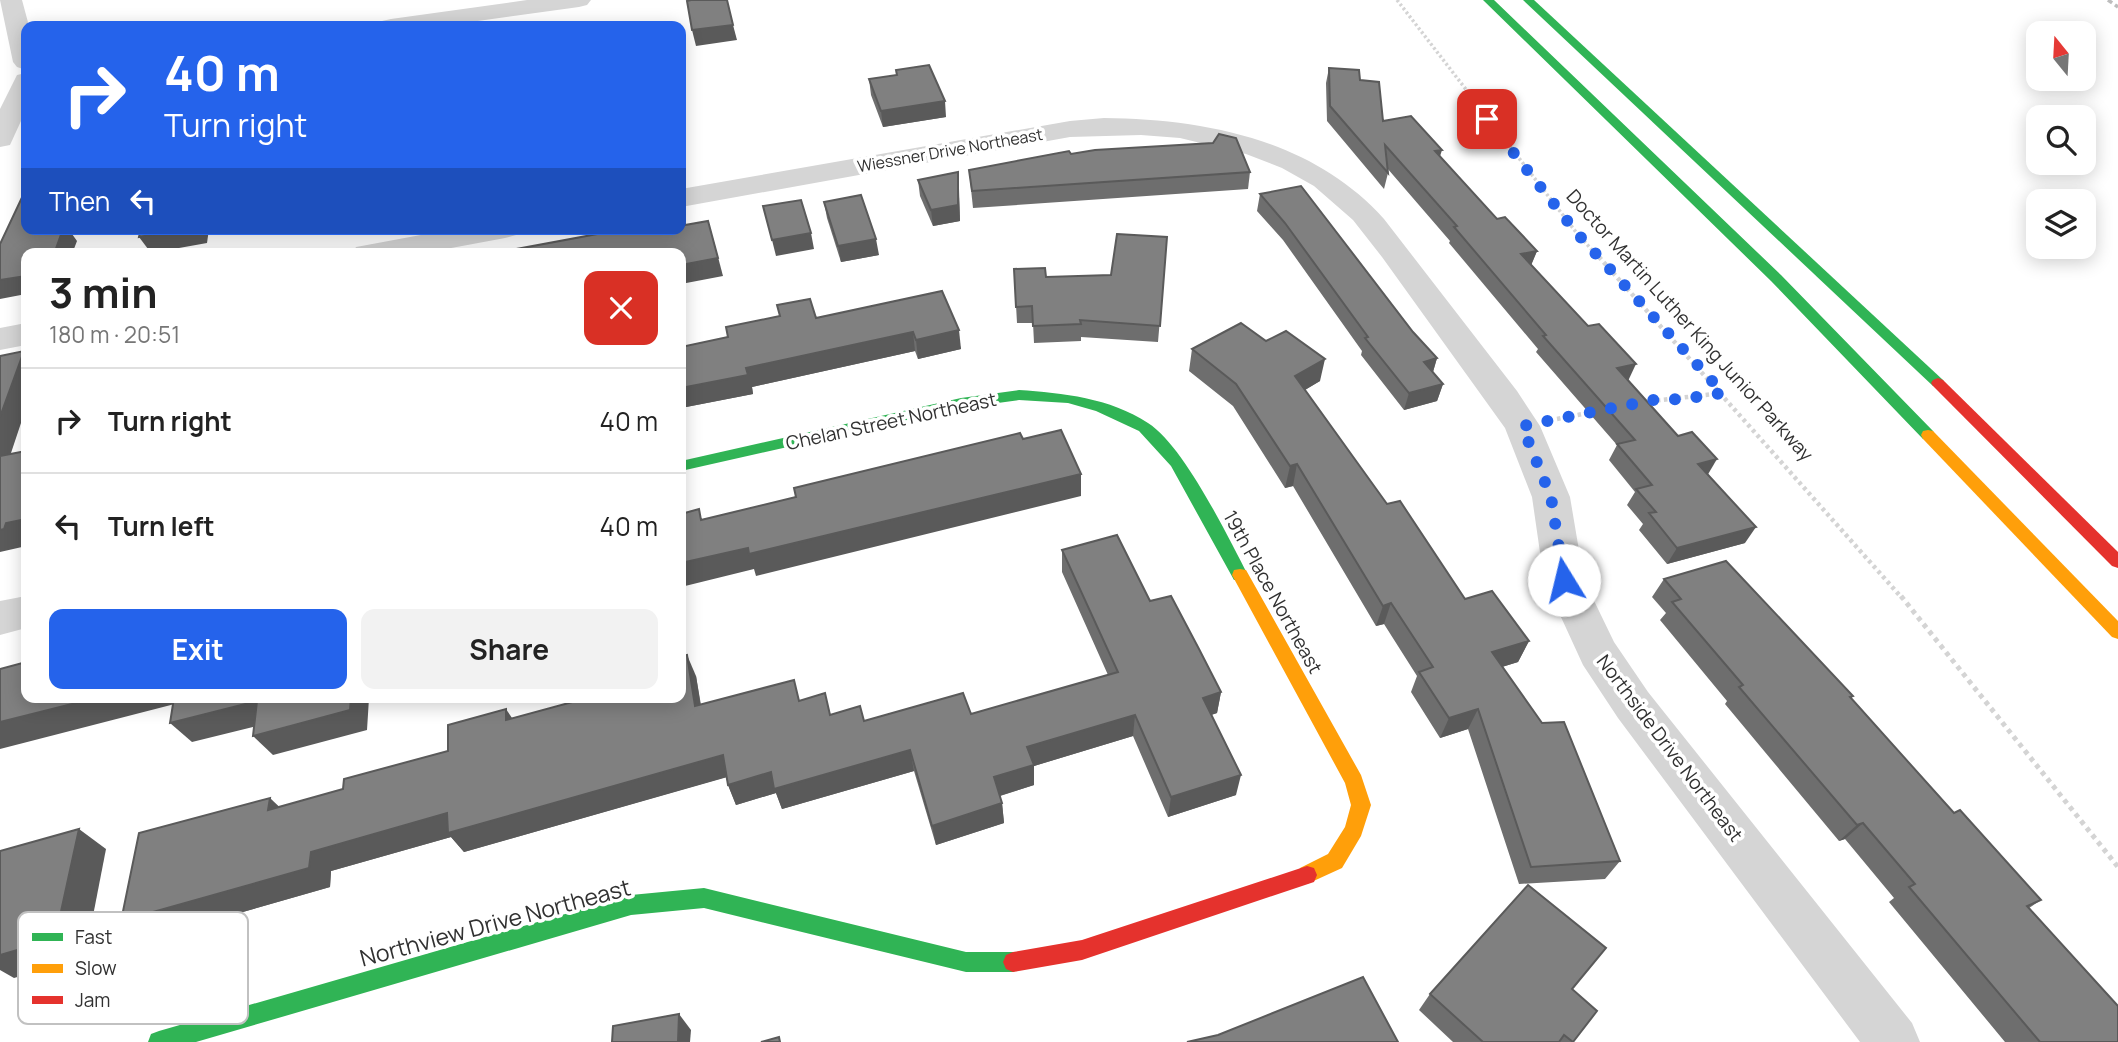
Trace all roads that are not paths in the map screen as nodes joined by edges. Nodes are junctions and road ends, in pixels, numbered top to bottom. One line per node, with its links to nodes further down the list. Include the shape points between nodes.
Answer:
1 (10, 0): 6 (street)
2 (579, 0): 5 (street)
3 (1488, 0): 20 (main road, via 1776,278)
4 (1528, 0): 17 (main road, via 1916,362)
5 (427, 21)
6 (21, 43)
7 (21, 92): 9 (street)
8 (1221, 137): 10 (street, Wiessner Drive Northeast, via 1138,125 1099,125); 26 (street, Northside Drive Northeast, via 1293,164 1349,200 1385,238 1522,426 1551,497 1564,580 1598,653 1633,705)
9 (0, 139)
10 (686, 197)
11 (472, 235): 12 (street)
12 (400, 248)
13 (21, 335): 14 (street)
14 (0, 339)
15 (1101, 407): 16 (main road, Chelan Street Northeast, via 1068,398 996,398); 21 (main road, 19th Place Northeast, via 1144,427 1177,461 1354,781 1361,805)
16 (686, 465)
17 (2118, 562)
18 (21, 613): 19 (street)
19 (0, 618)
20 (2118, 632)
21 (1354, 830): 22 (main road, Northview Drive Northeast, via 1335,860 1298,880 1082,950 1024,962 967,962 704,898 631,905)
22 (248, 1022)
23 (241, 1024): 24 (main road, Northview Drive Northeast)
24 (211, 1033): 25 (main road, Northview Drive Northeast)
25 (159, 1042)
26 (1893, 1042)

